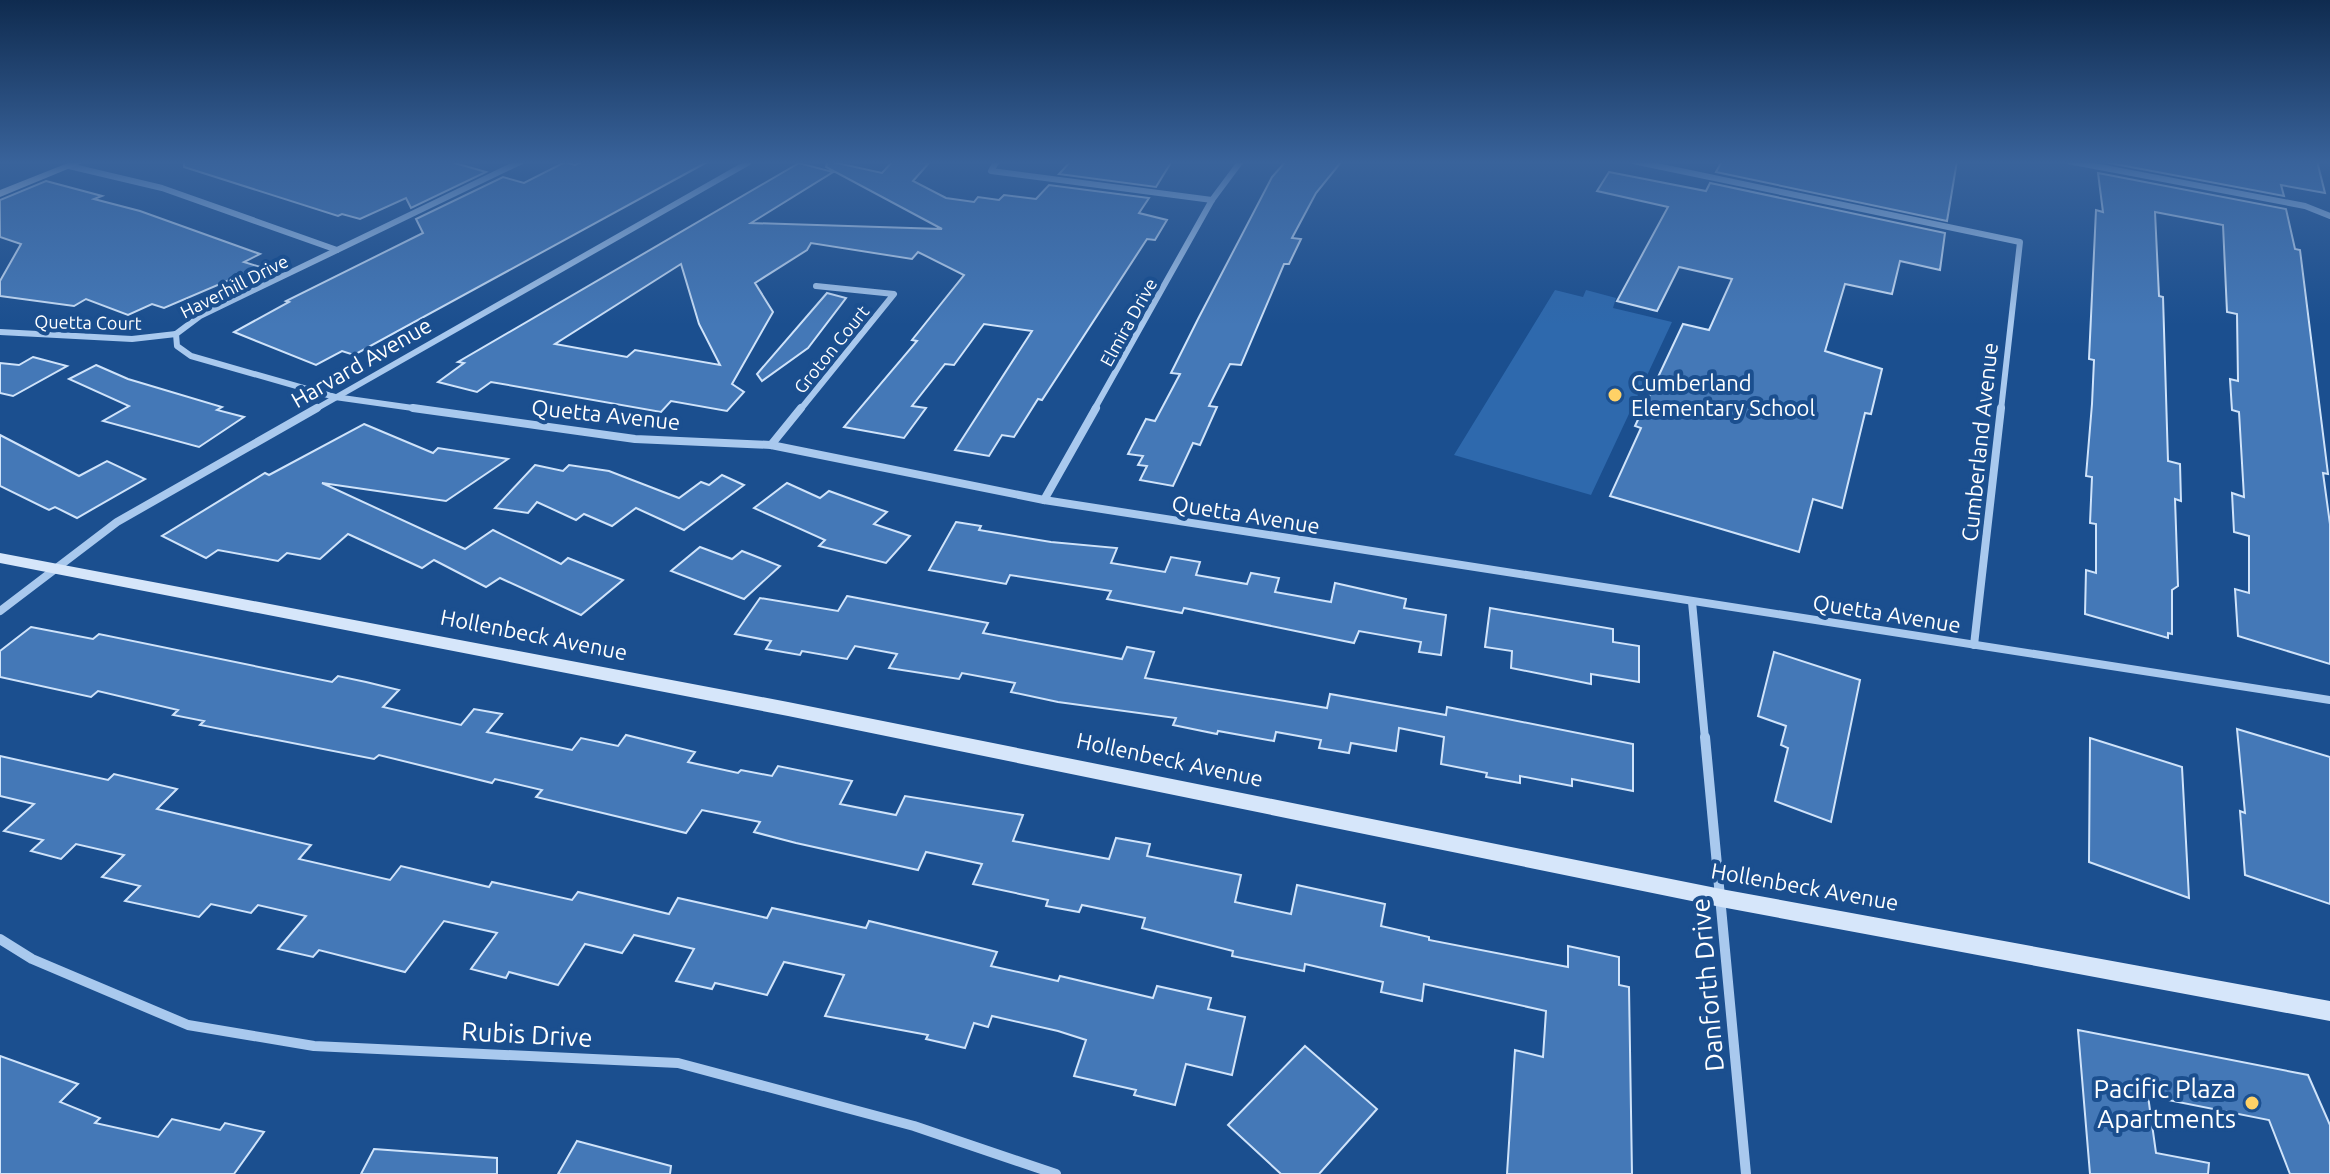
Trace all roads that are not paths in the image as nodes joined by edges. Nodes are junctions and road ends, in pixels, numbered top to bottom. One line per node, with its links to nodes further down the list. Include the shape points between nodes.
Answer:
1 (240, 216): 6 (street)
2 (408, 216): 6 (street, Haverhill Drive)
3 (654, 216): 10 (street, Harvard Avenue)
4 (1203, 216): 12 (street, Elmira Drive)
5 (1895, 216): 17 (street, Cumberland Avenue, via 2020,242)
6 (337, 250): 9 (street, Haverhill Drive, via 200,316)
7 (816, 286): 11 (street, Groton Court, via 894,294)
8 (0, 332): 9 (street, Quetta Court, via 132,339)
9 (176, 334): 10 (street, Quetta Avenue, via 177,346 191,356)
10 (335, 397): 11 (street, Quetta Avenue, via 635,439); 14 (street, Harvard Avenue, via 117,522)
11 (771, 445): 12 (street, Quetta Avenue)
12 (1044, 500): 15 (street, Quetta Avenue)
13 (0, 558): 14 (street, Hollenbeck Avenue)
14 (55, 569): 16 (street, Harvard Avenue); 19 (street, Hollenbeck Avenue, via 788,709)
15 (1692, 602): 17 (street, Quetta Avenue); 19 (street, Danforth Drive)
16 (0, 611)
17 (1974, 645): 18 (street, Quetta Avenue)
18 (2330, 700)
19 (1721, 898): 21 (street, Hollenbeck Avenue); 23 (street, Danforth Drive)
20 (0, 939): 22 (street, Rubis Drive, via 32,959 188,1025 314,1046 678,1063 914,1126)
21 (2330, 1011)
22 (1056, 1174)
23 (1746, 1174)

